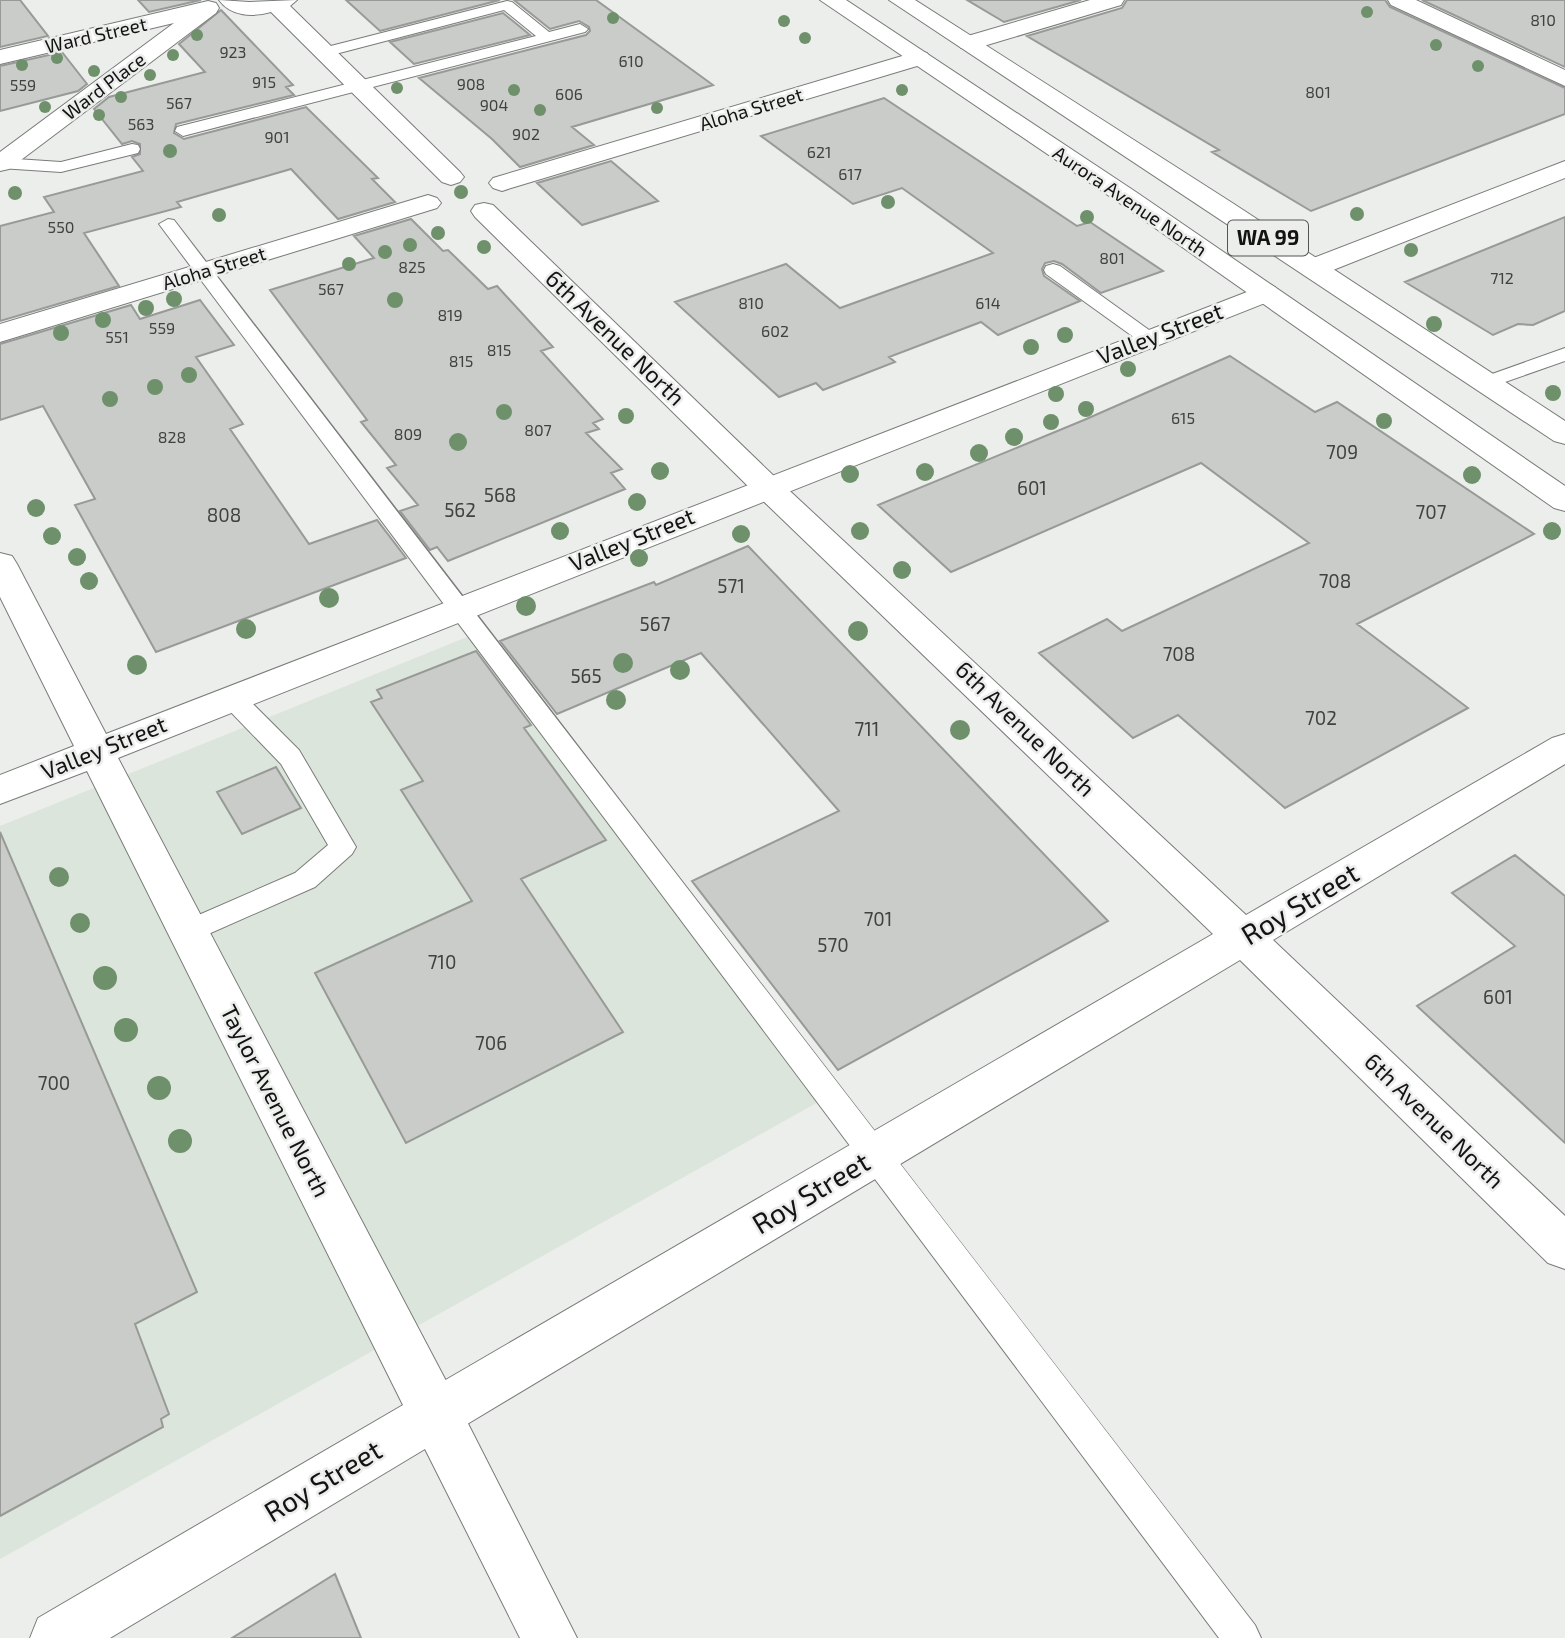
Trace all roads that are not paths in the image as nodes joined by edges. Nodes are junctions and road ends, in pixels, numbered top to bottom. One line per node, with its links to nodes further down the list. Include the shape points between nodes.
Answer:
1 (831, 0): 12 (main road, Aurora Avenue North / WA 99)
2 (900, 0): 9 (main road, Aurora Avenue North / WA 99)
3 (1113, 0): 9 (main road)
4 (1399, 0): 13 (main road)
5 (281, 3): 6 (main road, via 250,8); 10 (main road)
6 (224, 4): 11 (main road, Ward Street); 17 (main road, Ward Place)
7 (580, 29): 14 (lane)
8 (542, 33): 10 (lane, via 507,5)
9 (969, 43): 22 (main road, Aurora Avenue North / WA 99)
10 (324, 52): 14 (main road)
11 (0, 57)
12 (919, 58): 20 (main road, Aloha Street); 25 (main road, Aurora Avenue North / WA 99)
13 (1565, 79)
14 (359, 86): 15 (lane); 19 (main road)
15 (183, 131)
16 (132, 149): 17 (lane, via 61,167)
17 (1, 163)
18 (1565, 169): 22 (main road)
19 (451, 177): 20 (main road, via 486,176); 20 (main road, via 425,195)
20 (466, 205): 24 (main road, Aloha Street); 31 (main road, 6th Avenue North)
21 (168, 224): 24 (lane)
22 (1313, 268): 29 (main road, Aurora Avenue North / WA 99)
23 (1053, 270): 27 (lane)
24 (204, 272): 26 (main road, Aloha Street); 34 (lane)
25 (1265, 293): 27 (main road, Valley Street); 32 (main road, Aurora Avenue North / WA 99)
26 (0, 333)
27 (1149, 339): 31 (main road, Valley Street)
28 (1565, 354): 29 (lane)
29 (1485, 383): 30 (main road, Aurora Avenue North / WA 99)
30 (1565, 435)
31 (767, 487): 34 (main road, Valley Street); 40 (main road, 6th Avenue North)
32 (1565, 501)
33 (0, 564): 37 (main road, Taylor Avenue North)
34 (457, 609): 35 (main road, Valley Street); 41 (lane)
35 (232, 698): 37 (main road, Valley Street); 39 (lane, via 290,757 343,847 305,880)
36 (1565, 747): 40 (main road, Roy Street)
37 (95, 751): 38 (main road, Valley Street); 39 (main road, Taylor Avenue North)
38 (0, 790)
39 (188, 932): 43 (main road, Taylor Avenue North)
40 (1244, 938): 41 (main road, Roy Street); 42 (main road, 6th Avenue North)
41 (876, 1154): 43 (main road, Roy Street); 46 (lane)
42 (1565, 1247)
43 (436, 1414): 44 (main road, Roy Street); 45 (main road, Taylor Avenue North)
44 (58, 1638)
45 (549, 1638)
46 (1242, 1638)

